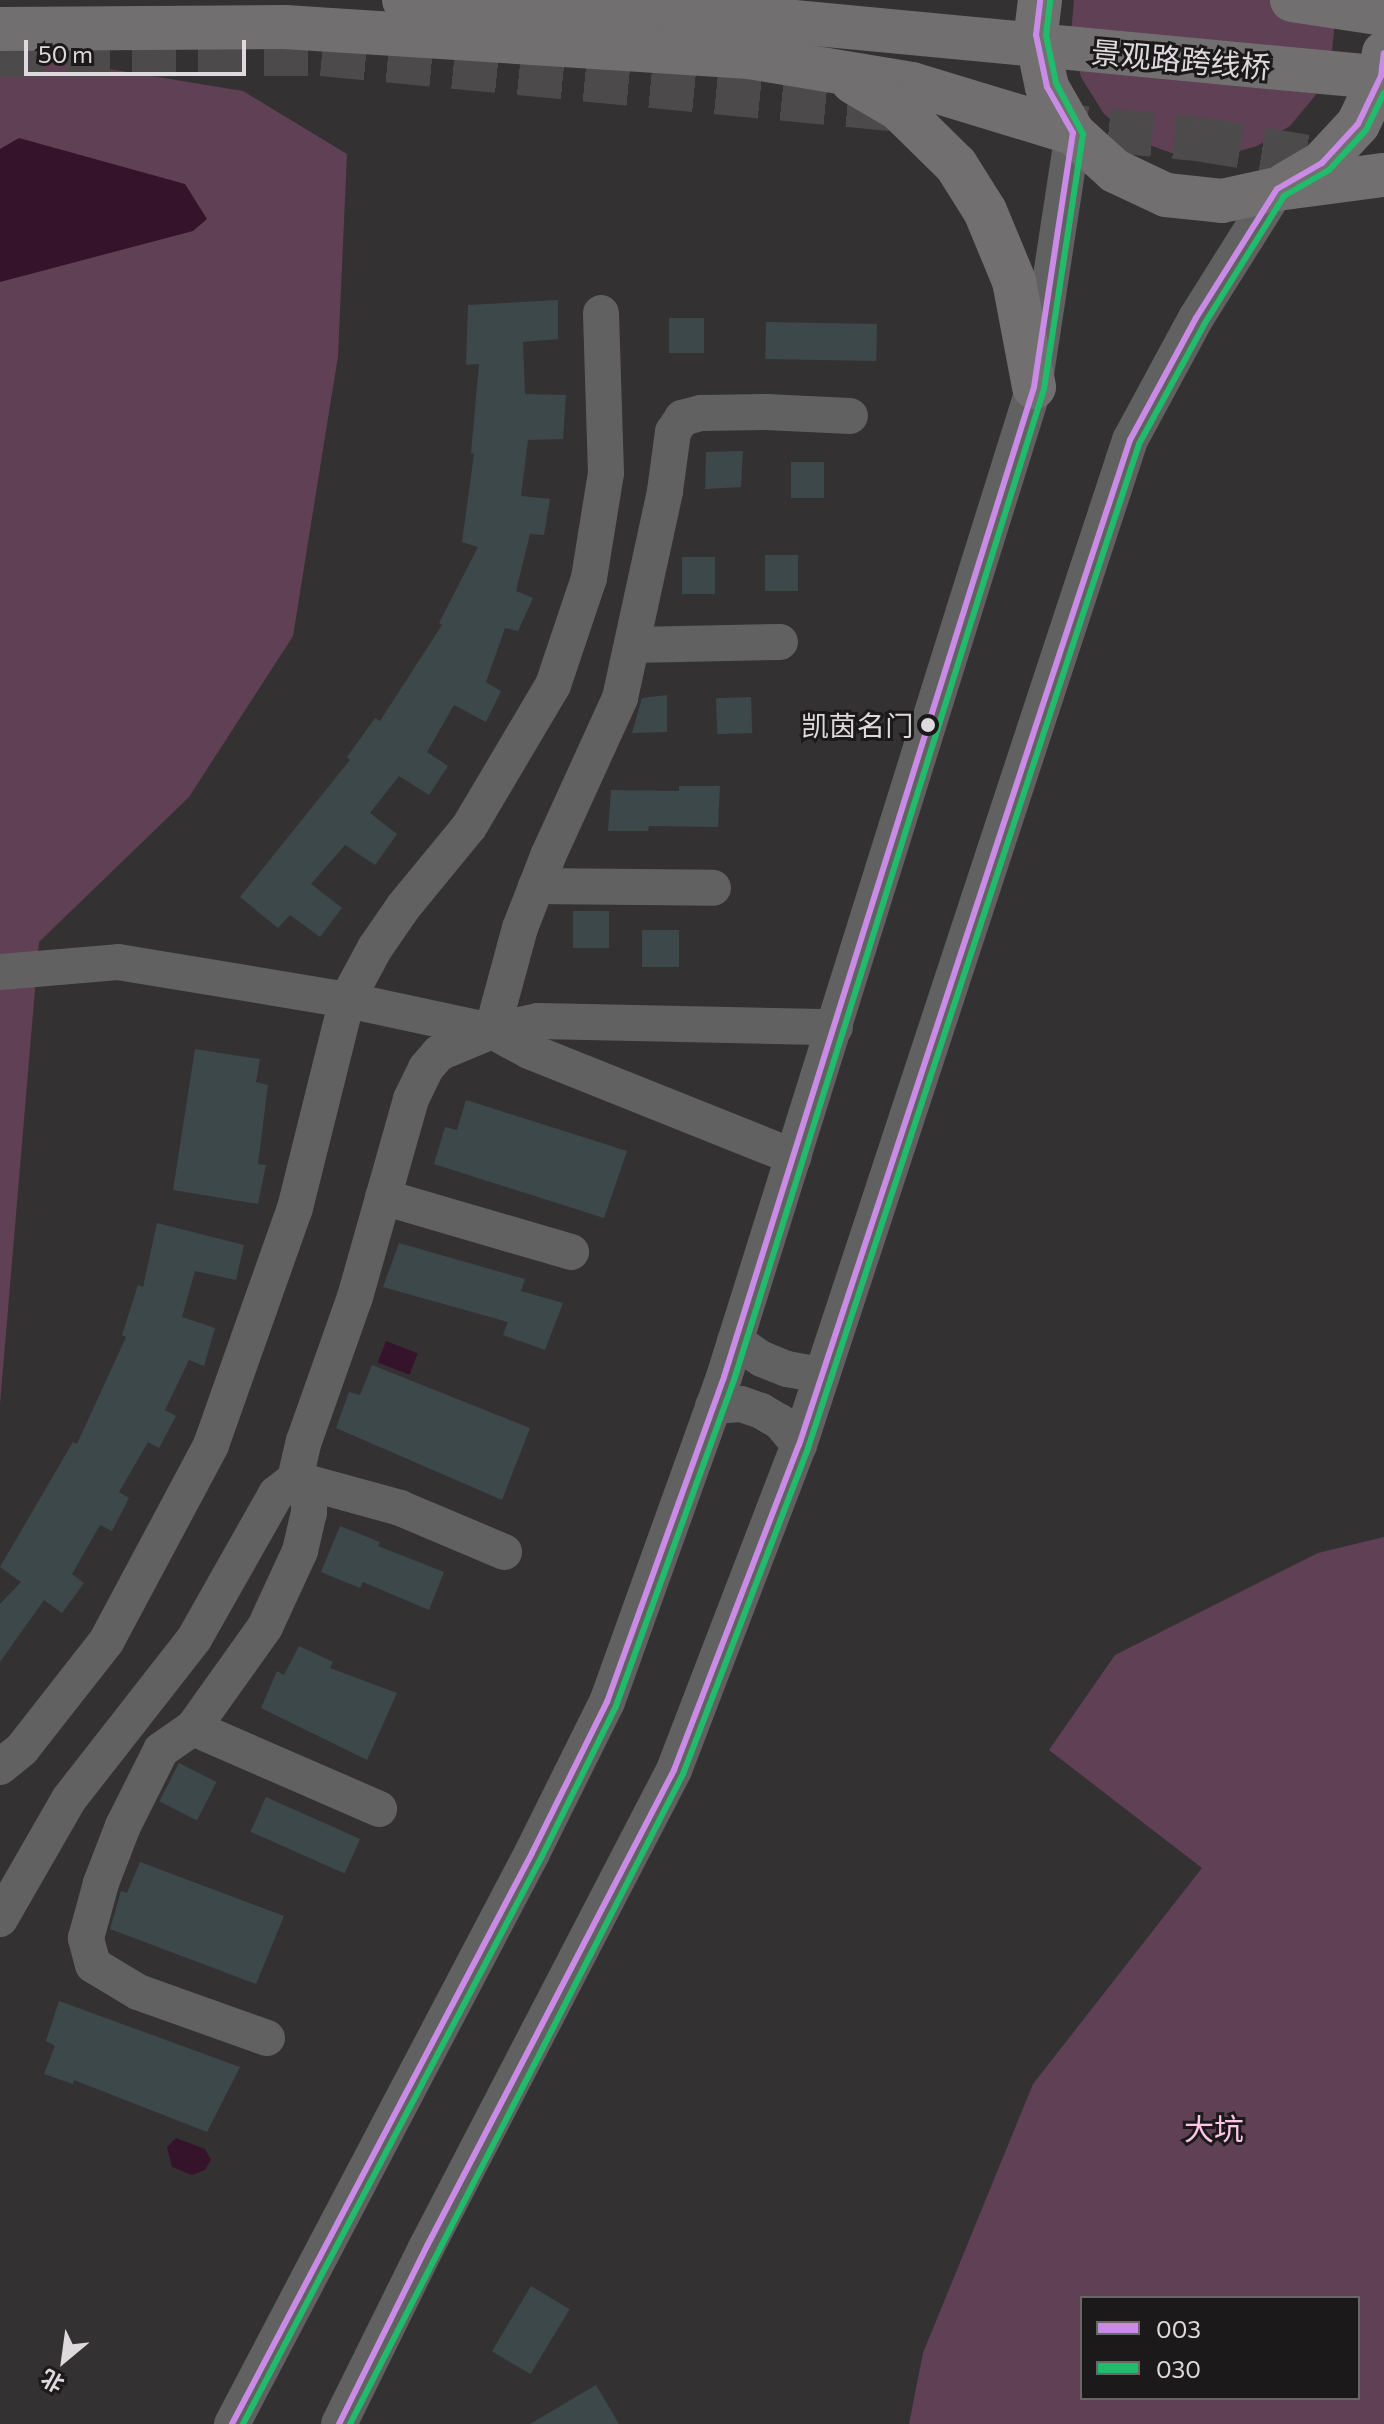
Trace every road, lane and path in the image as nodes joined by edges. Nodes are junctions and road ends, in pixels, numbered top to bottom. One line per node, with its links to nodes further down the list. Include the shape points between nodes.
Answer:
1 (404, 0): 8 (highway, 景观路跨线桥, bridge, via 669,10)
2 (1040, 0): 9 (highway, via 1036,35 1047,87)
3 (1292, 0): 4 (highway)
4 (1384, 14)
5 (0, 29): 7 (highway, via 285,27 749,57)
6 (1384, 53): 11 (highway, via 1381,76 1358,124 1322,163)
7 (834, 71): 9 (highway, via 912,84); 13 (highway, via 899,109 956,165 985,211 1014,281)
8 (1384, 78)
9 (1073, 133): 11 (highway, via 1115,171 1166,195 1222,201); 13 (street)
10 (1384, 175): 11 (highway)
11 (1277, 189): 27 (street, via 1196,318 1130,440)
12 (601, 313): 20 (street, via 606,473 589,578 553,685 469,827 404,906)
13 (1034, 387): 21 (street)
14 (850, 416): 16 (street, via 766,412 682,418 673,432)
15 (780, 642): 16 (street)
16 (632, 645): 17 (street, via 620,698)
17 (536, 886): 18 (street); 22 (street)
18 (713, 888)
19 (0, 972): 20 (street, via 118,962)
20 (347, 1000): 22 (street); 33 (street, via 295,1208 211,1445 106,1642 22,1749)
21 (835, 1027): 22 (street, via 538,1021); 23 (street)
22 (492, 1031): 23 (street, via 529,1051); 24 (street, via 454,1043 426,1068 411,1099)
23 (794, 1157): 26 (street)
24 (383, 1197): 25 (street); 30 (street)
25 (571, 1252)
26 (735, 1341): 27 (street, via 762,1359); 28 (street)
27 (820, 1375): 29 (street)
28 (713, 1406): 29 (street, via 741,1404 761,1411 780,1422); 37 (street, via 607,1702)
29 (799, 1445): 38 (street, via 674,1770)
30 (295, 1479): 31 (street, via 400,1508); 32 (street, via 309,1499 300,1551 265,1627); 35 (street, via 276,1494 194,1639 69,1799)
31 (504, 1552)
32 (193, 1728): 34 (street); 36 (street, via 161,1750 106,1869 86,1938 93,1965 138,1992)
33 (0, 1767)
34 (379, 1809)
35 (0, 1919)
36 (267, 2038)
37 (232, 2424)
38 (339, 2424)

